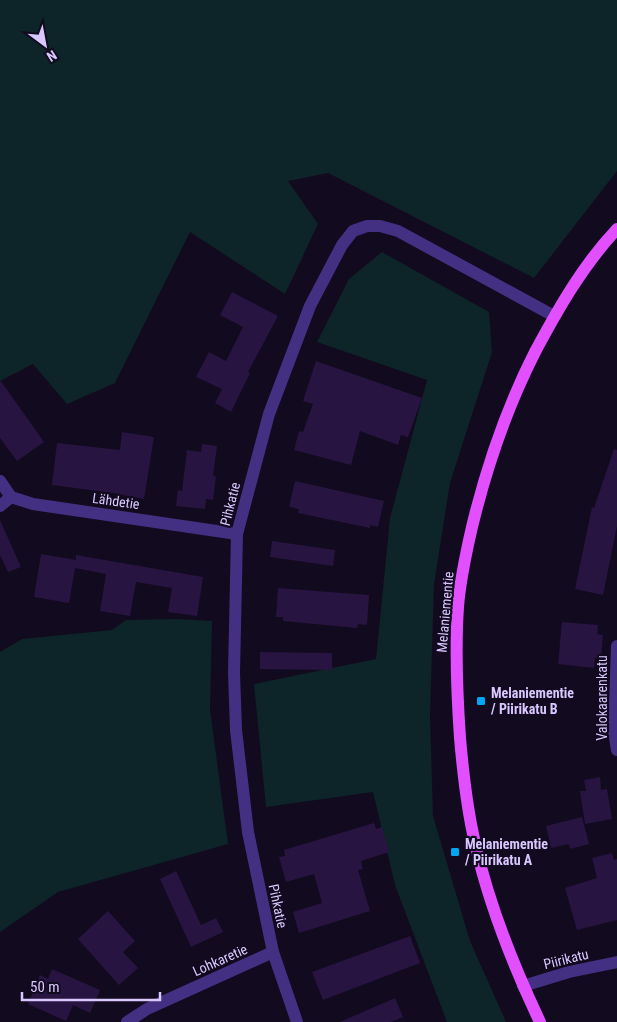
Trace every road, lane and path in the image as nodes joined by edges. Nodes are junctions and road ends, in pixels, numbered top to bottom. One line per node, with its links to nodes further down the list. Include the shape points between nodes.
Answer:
1 (617, 229): 2 (main road, Melaniementie)
2 (554, 316): 6 (street, Pihkatie, via 398,231 380,226 352,231 342,244 306,316 269,414); 11 (main road, Melaniementie, via 508,407 482,483 466,554 456,652 463,769 474,842 491,900)
3 (0, 481): 4 (street)
4 (11, 497): 5 (street); 6 (street, Lähdetie, via 33,504)
5 (0, 506)
6 (237, 534): 9 (street, Pihkatie, via 236,730 248,832)
7 (617, 646): 8 (street, Valokaarenkatu, via 614,732)
8 (617, 750)
9 (273, 952): 12 (street, Lohkaretie, via 147,1009); 13 (street, Pihkatie)
10 (617, 962): 11 (street, Piirikatu)
11 (523, 986): 14 (main road, Melaniementie)
12 (126, 1022)
13 (297, 1022)
14 (540, 1022)

